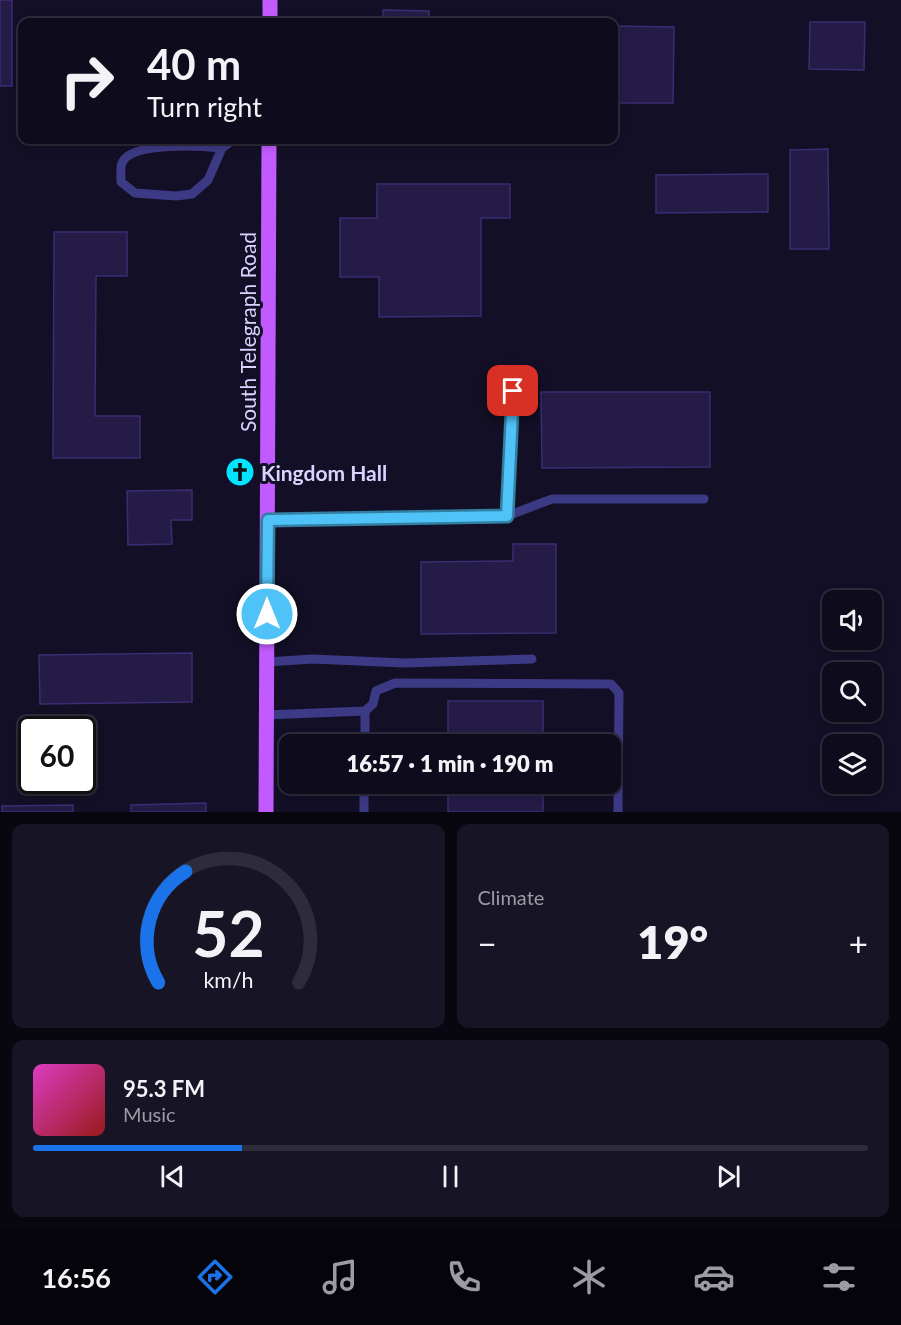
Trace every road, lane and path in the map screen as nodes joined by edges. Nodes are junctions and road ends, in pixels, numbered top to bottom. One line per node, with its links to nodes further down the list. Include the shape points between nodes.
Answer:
1 (270, 0): 2 (main road)
2 (270, 18)
3 (228, 144): 5 (lane)
4 (269, 144): 9 (main road, South Telegraph Road)
5 (222, 148): 5 (lane, via 208,180 192,194 135,193 121,182 122,163 130,153 200,145)
6 (513, 391): 8 (lane)
7 (704, 499): 8 (lane, via 552,499)
8 (507, 516): 9 (lane)
9 (268, 520): 11 (main road, South Telegraph Road)
10 (532, 659): 11 (lane)
11 (267, 662): 13 (main road, South Telegraph Road)
12 (365, 711): 13 (lane); 14 (lane); 18 (lane, via 373,704 376,691 395,683 611,684 619,693)
13 (266, 715): 16 (main road, South Telegraph Road)
14 (364, 734)
15 (364, 794): 17 (lane)
16 (266, 812)
17 (364, 812)
18 (618, 812)

